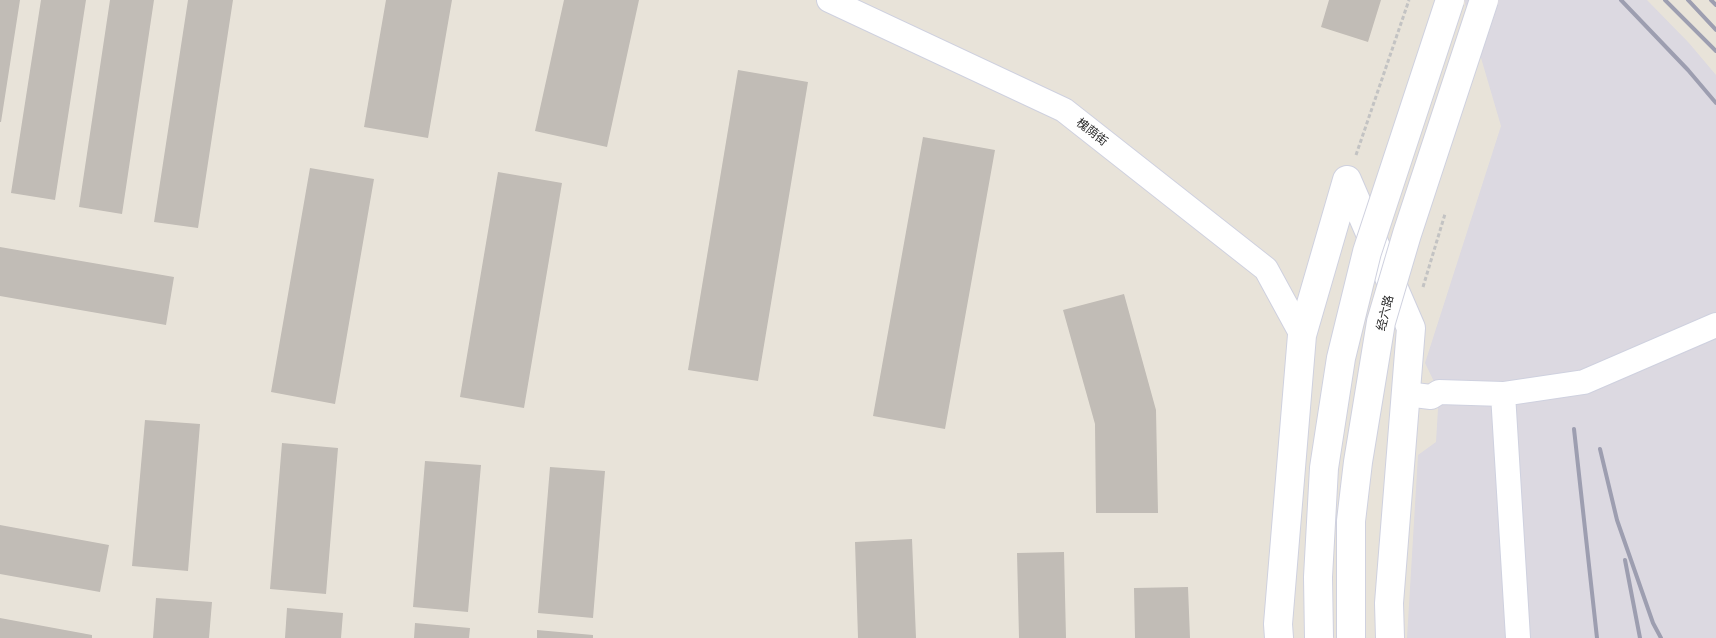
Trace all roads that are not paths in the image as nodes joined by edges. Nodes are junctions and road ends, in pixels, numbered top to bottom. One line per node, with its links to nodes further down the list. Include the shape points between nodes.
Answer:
1 (829, 0): 5 (street, 槐荫街, via 1064,110 1266,270)
2 (1450, 0): 9 (main road, bridge, via 1367,252 1341,358 1324,468 1318,577)
3 (1484, 0): 10 (main road, 经六路, bridge, via 1407,234 1382,322 1351,521)
4 (1716, 325): 7 (street, via 1584,382)
5 (1302, 335): 6 (main road, via 1347,180 1411,328); 8 (main road)
6 (1406, 394): 7 (street, via 1431,397 1439,392); 11 (main road)
7 (1503, 394): 12 (street)
8 (1279, 638)
9 (1319, 638)
10 (1351, 638)
11 (1390, 638)
12 (1518, 638)

